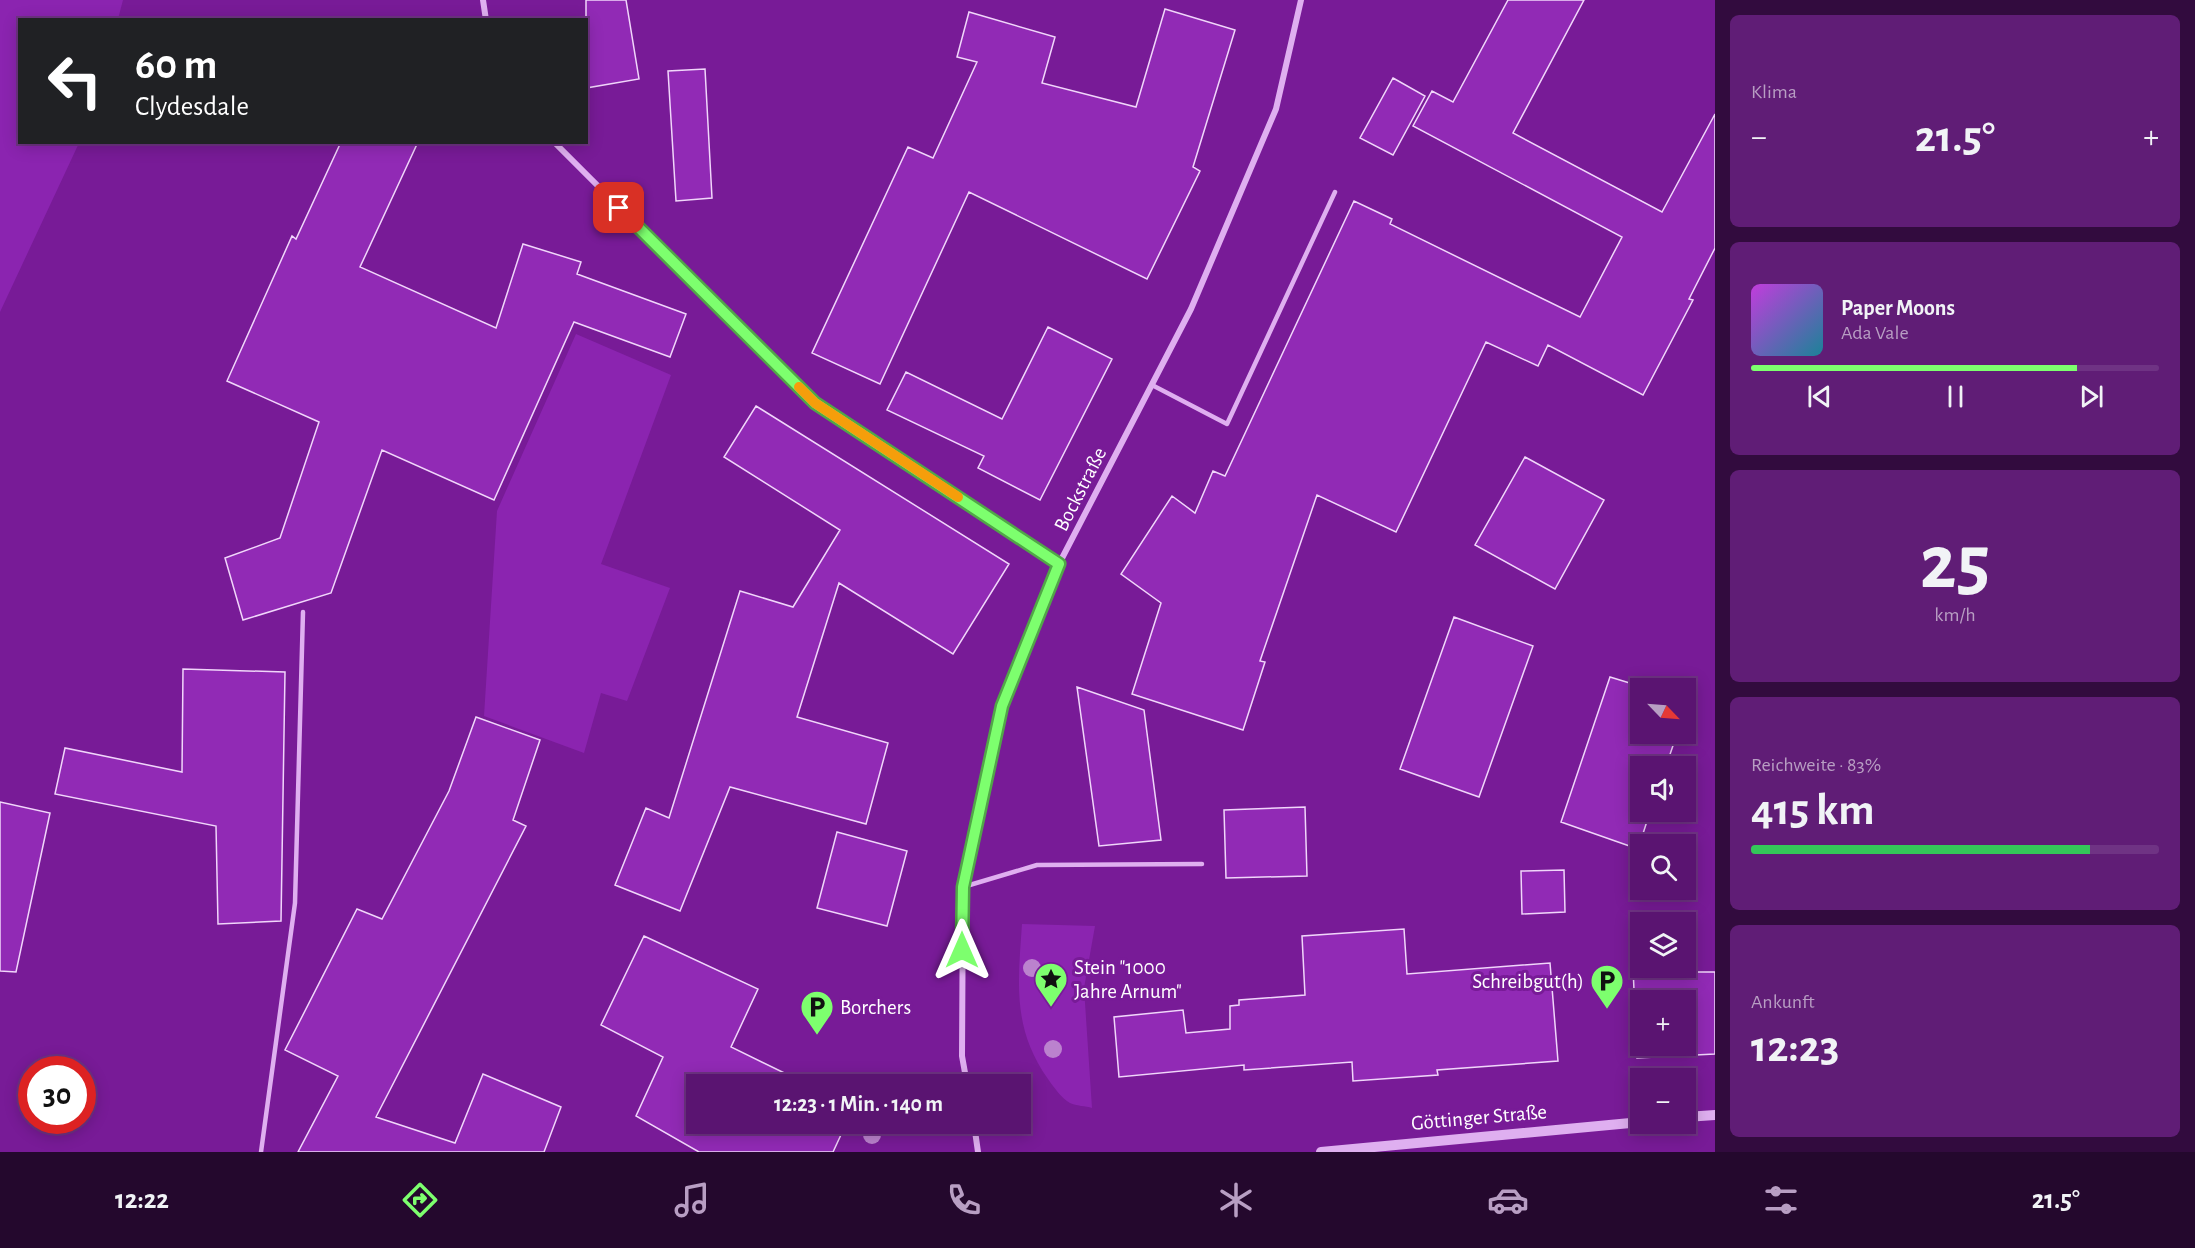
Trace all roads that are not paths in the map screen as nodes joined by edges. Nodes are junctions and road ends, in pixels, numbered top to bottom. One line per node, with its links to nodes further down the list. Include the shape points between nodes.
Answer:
1 (483, 0): 3 (street)
2 (1301, 0): 6 (street, Bockstraße, via 1276,110 1191,309)
3 (486, 18)
4 (556, 144): 7 (street, via 815,403)
5 (1335, 192): 6 (lane, via 1227,424)
6 (1152, 385): 7 (street, Bockstraße)
7 (1059, 564): 10 (street, Bockstraße, via 1002,706)
8 (303, 612): 16 (lane, via 295,903)
9 (1202, 864): 10 (lane, via 1037,865)
10 (963, 887): 11 (street, Bockstraße, via 962,1056)
11 (965, 1074)
12 (1715, 1114): 13 (street)
13 (1696, 1116)
14 (1630, 1123): 18 (street, Göttinger Straße)
15 (975, 1134): 17 (street)
16 (261, 1152)
17 (978, 1152)
18 (1321, 1152)

